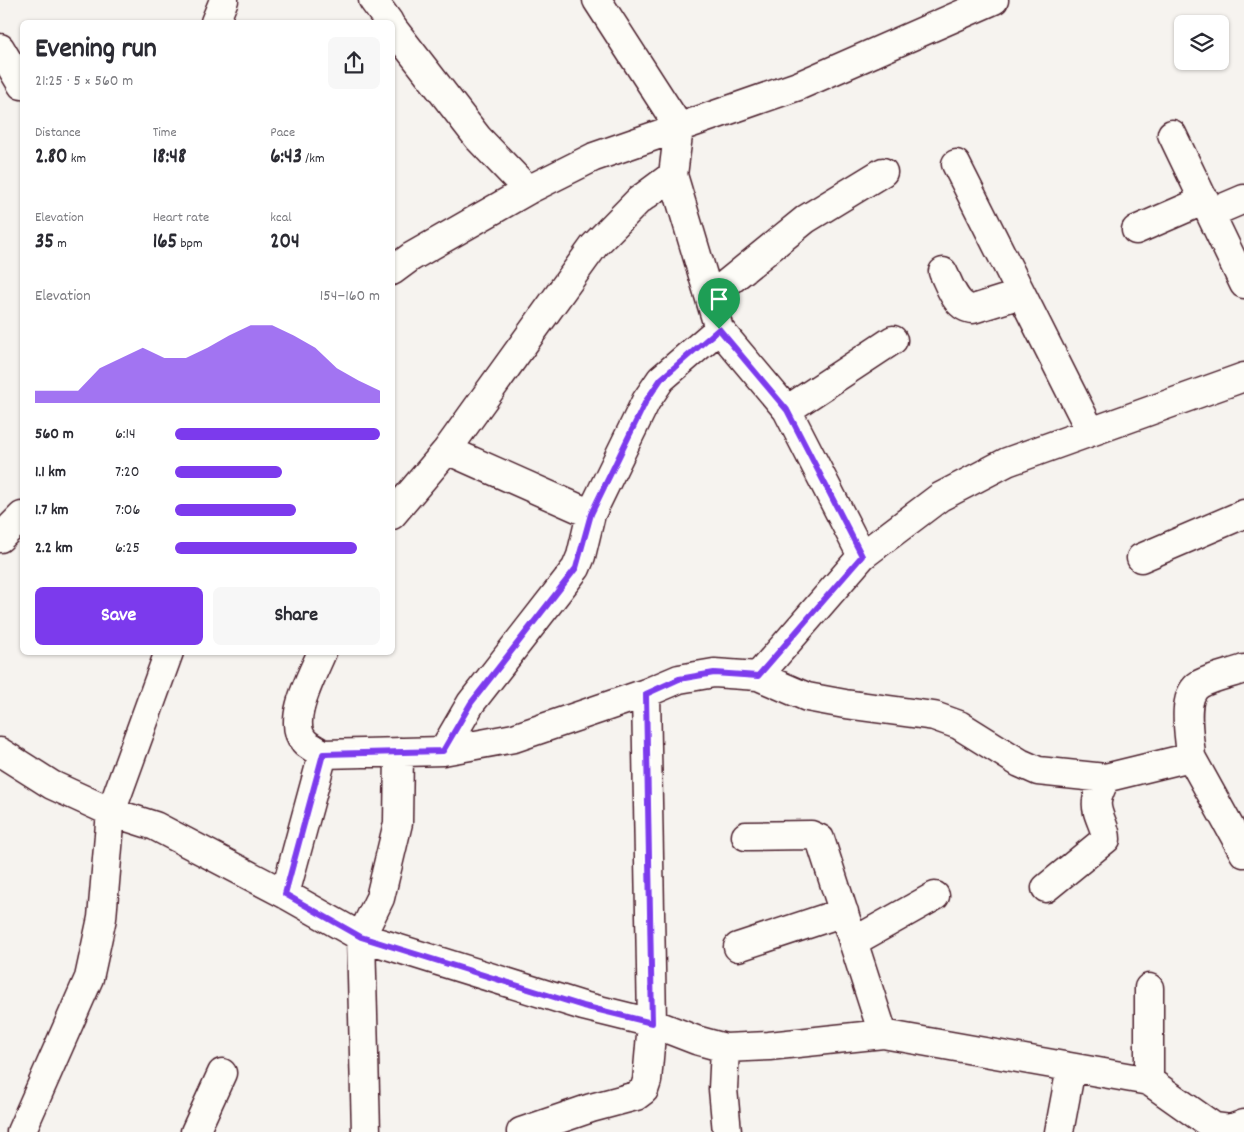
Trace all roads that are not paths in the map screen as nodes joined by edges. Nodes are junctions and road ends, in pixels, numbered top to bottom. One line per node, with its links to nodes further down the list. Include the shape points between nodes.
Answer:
1 (224, 0): 5 (street)
2 (373, 0): 6 (street)
3 (597, 0): 10 (street)
4 (994, 0): 10 (street, via 798,86)
5 (216, 20)
6 (388, 20)
7 (395, 31): 15 (street, via 478,138)
8 (0, 48): 9 (street)
9 (20, 82)
10 (679, 127): 14 (street); 15 (street, via 594,157)
11 (1172, 134): 17 (street)
12 (956, 164): 22 (street)
13 (883, 172): 23 (street, via 806,219)
14 (673, 175): 23 (street); 29 (street, via 638,201 594,246)
15 (528, 190): 19 (street, via 411,257)
16 (1244, 199): 17 (street)
17 (1208, 207): 18 (street); 21 (street)
18 (1136, 230)
19 (395, 270)
20 (943, 272): 22 (street, via 965,308)
21 (1244, 284)
22 (1022, 294): 28 (street)
23 (710, 297): 24 (street)
24 (719, 329): 27 (street); 31 (street, via 661,379 646,401)
25 (893, 340): 27 (street)
26 (1244, 377): 28 (street)
27 (787, 410): 35 (street)
28 (1091, 432): 35 (street, via 1007,462 940,496)
29 (447, 450): 30 (street); 31 (street)
30 (395, 511)
31 (591, 514): 42 (street, via 576,568 471,703)
32 (1244, 514): 36 (street)
33 (20, 518): 34 (street)
34 (0, 538)
35 (862, 556): 40 (street)
36 (1141, 558)
37 (168, 655): 48 (street)
38 (321, 655): 45 (street, via 296,723 303,740)
39 (1244, 669): 46 (street, via 1201,684 1192,691 1188,700)
40 (758, 676): 41 (street, via 714,673 679,679); 47 (street, via 807,697 934,716 959,725 1020,764 1038,771)
41 (646, 694): 42 (street, via 514,738); 59 (street)
42 (443, 751): 44 (street)
43 (0, 752): 48 (street, via 52,785)
44 (399, 752): 45 (street); 55 (street, via 398,823 380,898)
45 (323, 754): 52 (street)
46 (1191, 756): 47 (street); 50 (street)
47 (1105, 778): 51 (street, via 1097,811 1106,839)
48 (112, 812): 52 (street, via 155,826); 67 (street, via 102,918 89,978)
49 (746, 836): 54 (street, via 811,834 820,839)
50 (1244, 852)
51 (1046, 888)
52 (285, 894): 55 (street)
53 (934, 896): 56 (street)
54 (844, 912): 56 (street); 57 (street)
55 (361, 937): 59 (street, via 583,1006); 69 (street)
56 (853, 942): 60 (street)
57 (738, 947)
58 (1149, 988): 64 (street)
59 (652, 1023): 61 (street); 70 (street, via 644,1090 636,1096)
60 (883, 1034): 61 (street); 62 (street)
61 (725, 1048): 71 (street, via 723,1088)
62 (1071, 1068): 64 (street); 72 (street)
63 (222, 1073): 68 (street)
64 (1149, 1081): 66 (street)
65 (1244, 1124): 66 (street)
66 (1213, 1130)
67 (21, 1132)
68 (195, 1132)
69 (366, 1132)
70 (521, 1132)
71 (727, 1132)
72 (1059, 1132)

